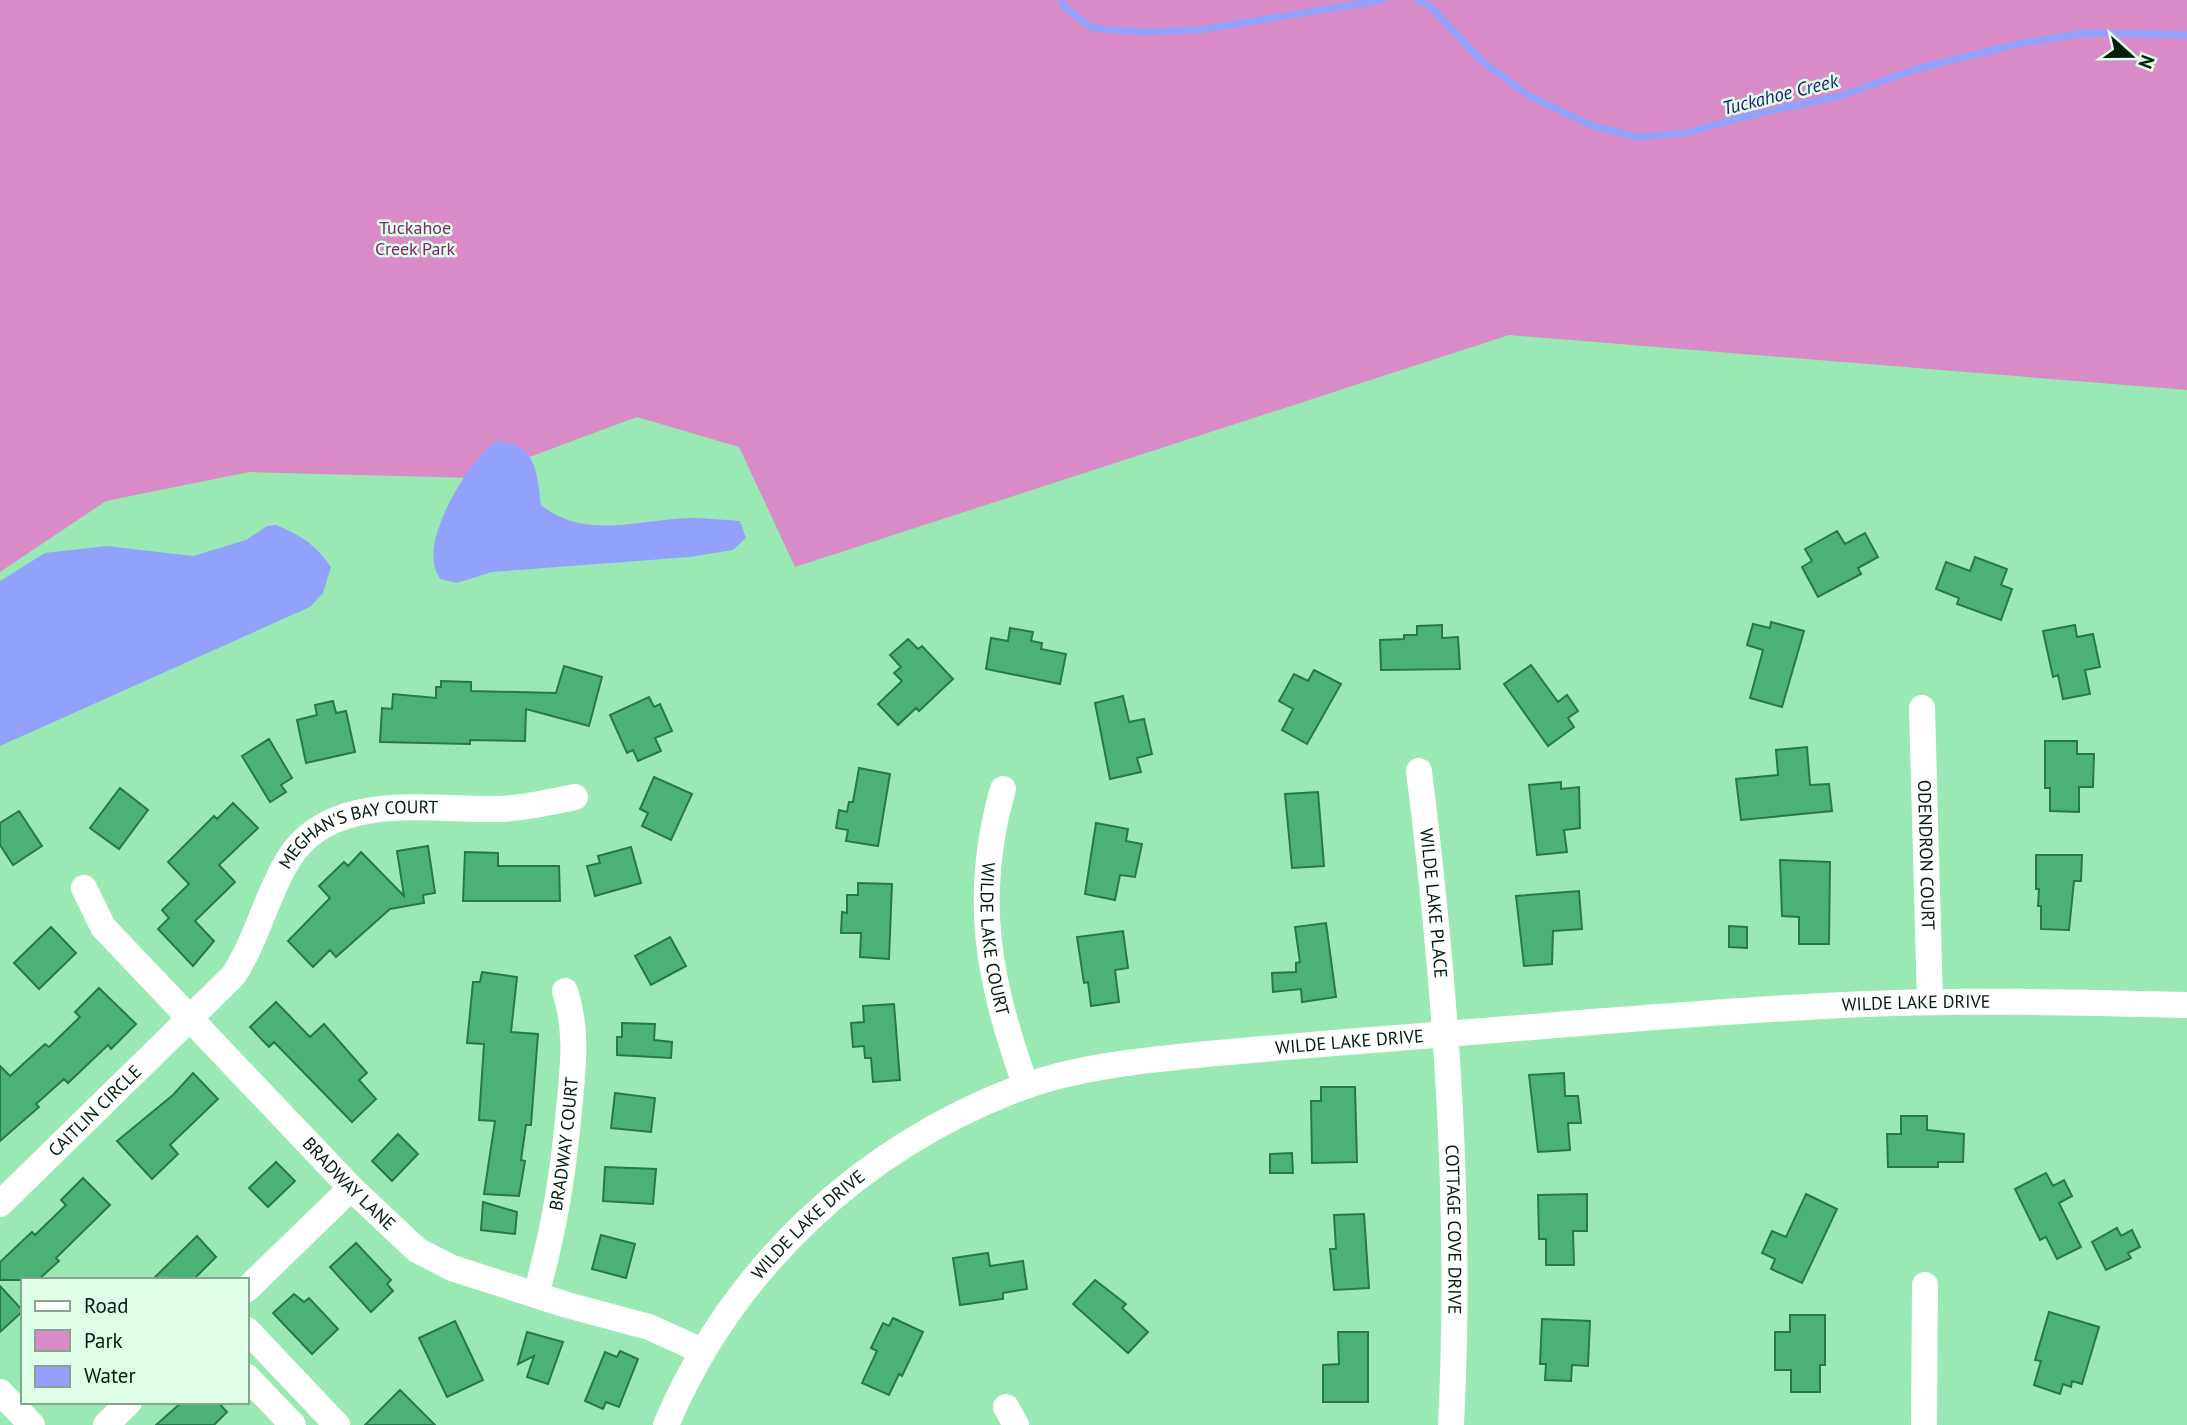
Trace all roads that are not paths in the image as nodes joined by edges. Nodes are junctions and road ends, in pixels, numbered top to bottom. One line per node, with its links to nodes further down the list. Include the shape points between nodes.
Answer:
1 (1922, 708): 7 (street, ODENDRON COURT)
2 (1419, 771): 10 (street, WILDE LAKE PLACE)
3 (1003, 789): 11 (street, WILDE LAKE COURT, via 991,830 986,919 1003,1023)
4 (575, 797): 9 (street, MEGHAN'S BAY COURT, via 503,809 351,813 330,822 310,834 288,860 240,966)
5 (84, 888): 9 (street, BRADWAY LANE, via 103,927)
6 (565, 991): 16 (street, BRADWAY COURT, via 575,1047 556,1223)
7 (1930, 1002): 8 (street, WILDE LAKE DRIVE); 10 (street, WILDE LAKE DRIVE)
8 (2187, 1005)
9 (192, 1020): 12 (street, BRADWAY LANE); 13 (street, CAITLIN CIRCLE)
10 (1444, 1034): 11 (street, WILDE LAKE DRIVE, via 1126,1062); 27 (street, COTTAGE COVE DRIVE, via 1454,1171)
11 (1026, 1086): 18 (street, WILDE LAKE DRIVE, via 934,1128 834,1195 768,1260)
12 (351, 1188): 15 (street); 16 (street, BRADWAY LANE, via 417,1250 452,1268)
13 (0, 1204)
14 (1925, 1285): 28 (street)
15 (248, 1288)
16 (537, 1295): 18 (street, BRADWAY LANE, via 649,1326)
17 (248, 1331): 25 (street)
18 (702, 1351): 26 (street, WILDE LAKE DRIVE)
19 (248, 1378): 24 (street)
20 (0, 1392): 22 (street)
21 (127, 1404): 23 (street)
22 (32, 1425)
23 (106, 1425)
24 (293, 1425)
25 (337, 1425)
26 (667, 1425)
27 (1451, 1425)
28 (1924, 1425)

